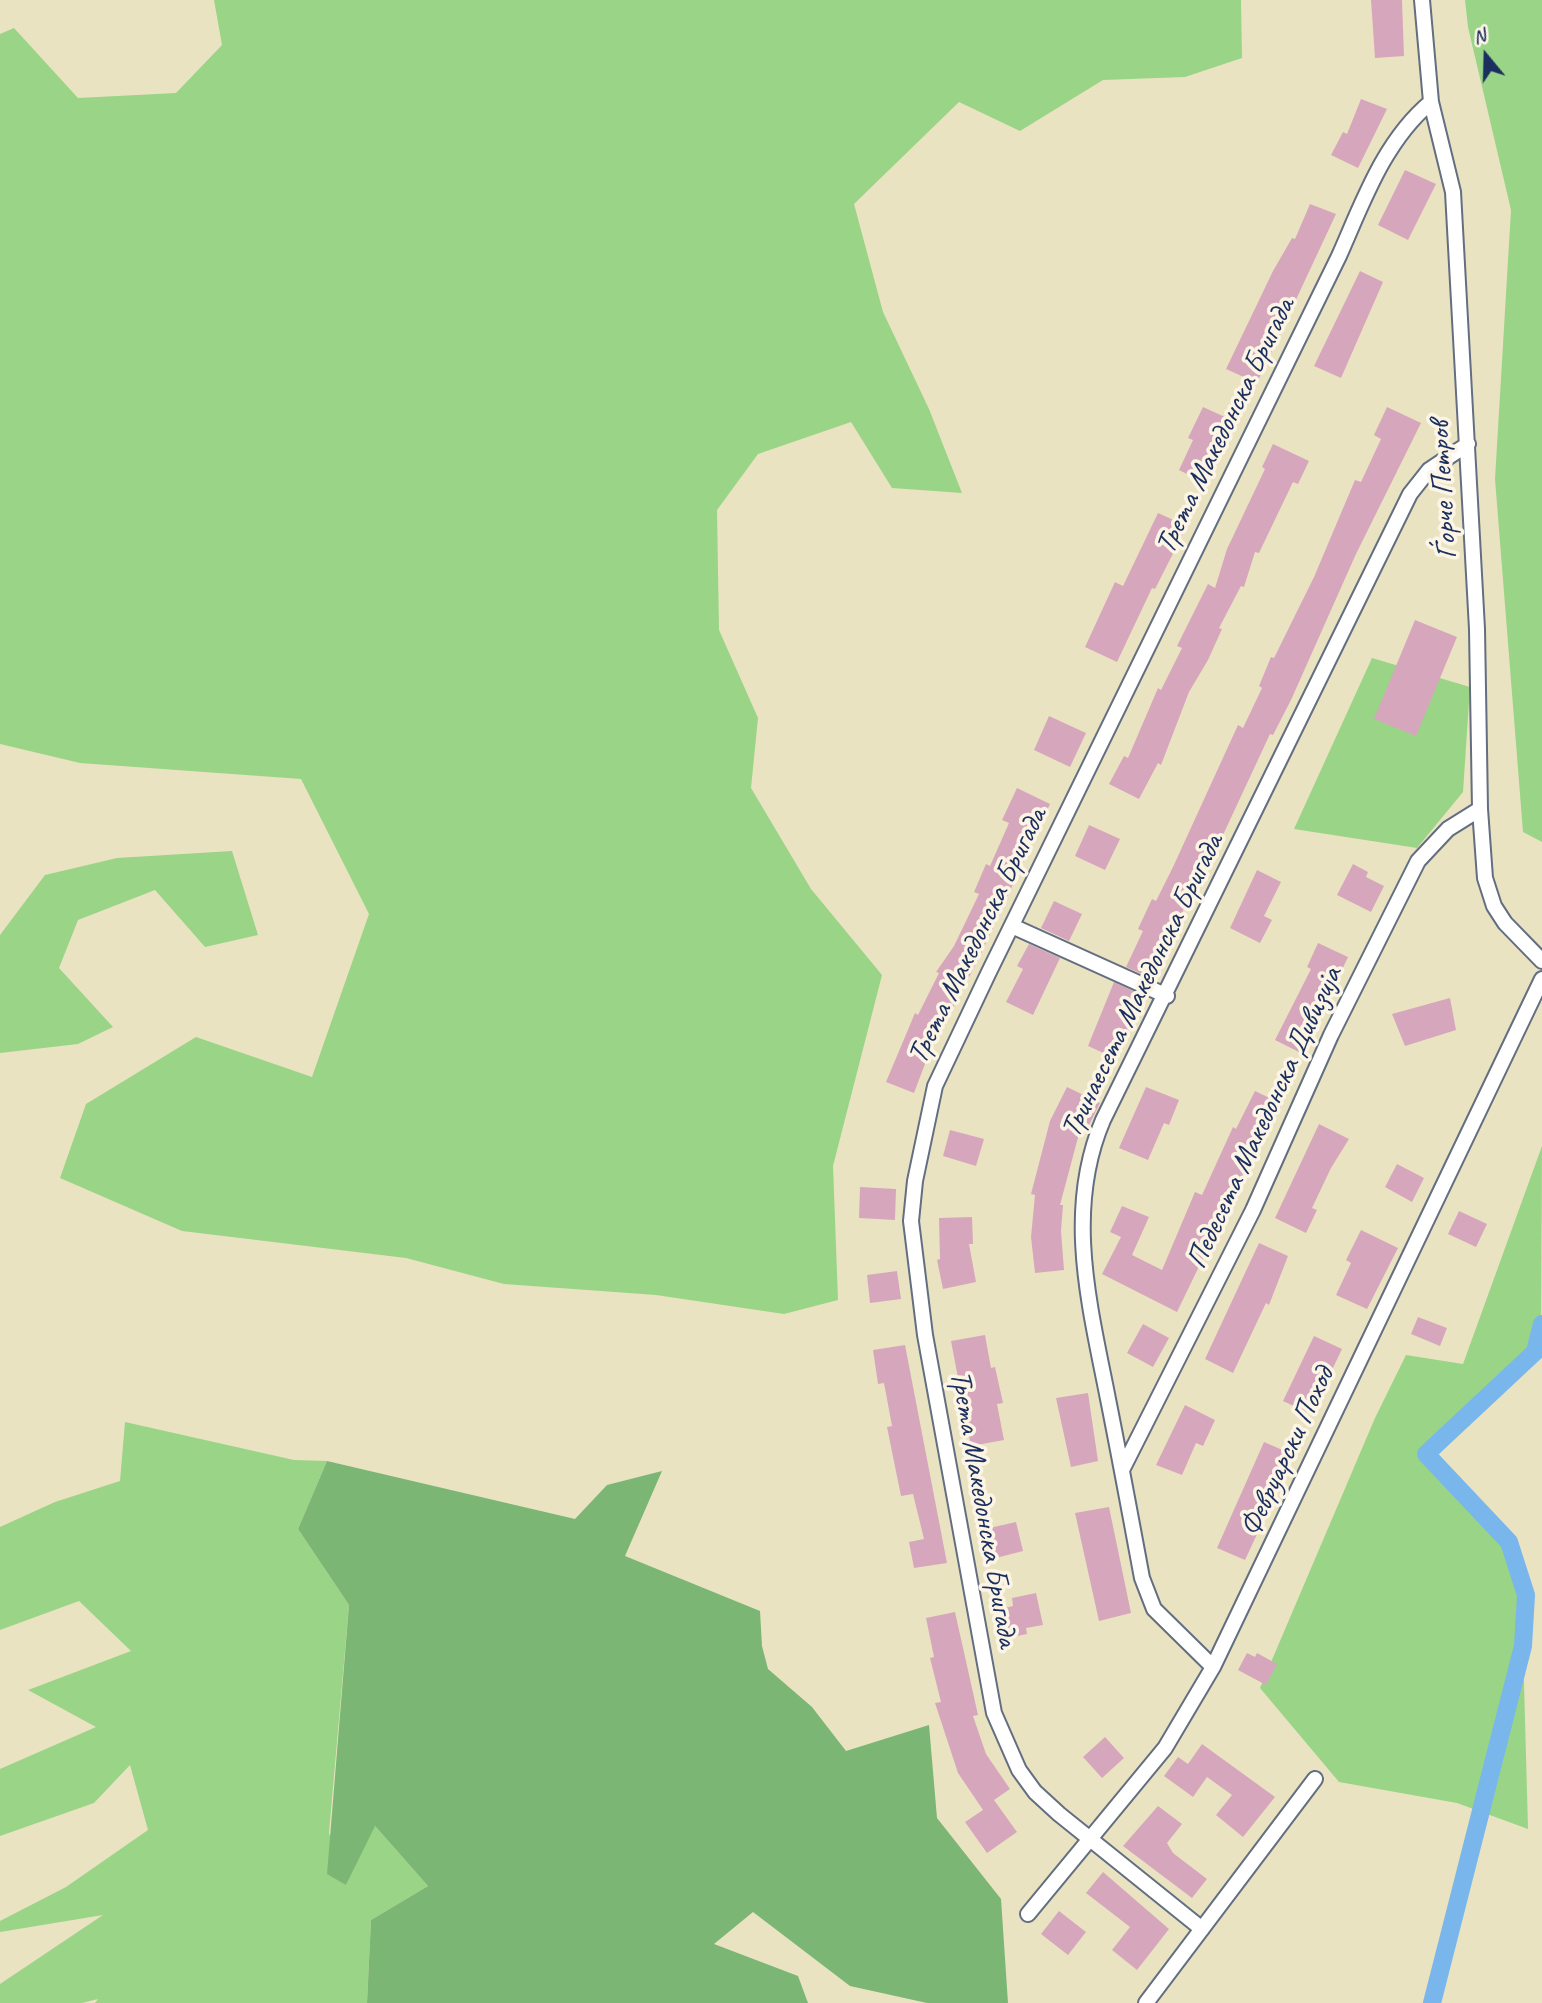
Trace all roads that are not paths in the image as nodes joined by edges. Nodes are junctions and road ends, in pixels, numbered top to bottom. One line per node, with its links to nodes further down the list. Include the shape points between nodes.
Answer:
1 (1422, 0): 2 (street, Ѓорче Петров)
2 (1431, 102): 3 (street, Ѓорче Петров, via 1453,192); 5 (street, Трета Македонска Бригада, via 1399,134 1368,190)
3 (1468, 444): 4 (street, Ѓорче Петров); 8 (street, Тринаесета Македонска Бригада, via 1429,470 1410,494)
4 (1480, 809): 6 (street, Ѓорче Петров, via 1485,878 1494,906 1519,940); 9 (street, Педесета Македонска Дивизија, via 1448,829 1418,861 1331,1035 1253,1210)
5 (1013, 926): 8 (street); 12 (street, Трета Македонска Бригада, via 935,1086 916,1170 911,1221 925,1335 994,1713 1019,1770 1035,1792)
6 (1542, 961)
7 (1542, 979): 10 (street, Февруарски Поход)
8 (1167, 996): 9 (street, Тринаесета Македонска Бригада, via 1093,1145 1082,1197 1085,1279)
9 (1122, 1471): 10 (street, Тринаесета Македонска Бригада, via 1147,1596 1161,1617)
10 (1213, 1667): 12 (street, Февруарски Поход, via 1165,1748)
11 (1315, 1779): 14 (street)
12 (1089, 1838): 13 (street, Февруарски Поход); 14 (street, Трета Македонска Бригада)
13 (1028, 1914)
14 (1202, 1929): 15 (street)
15 (1146, 2003)

